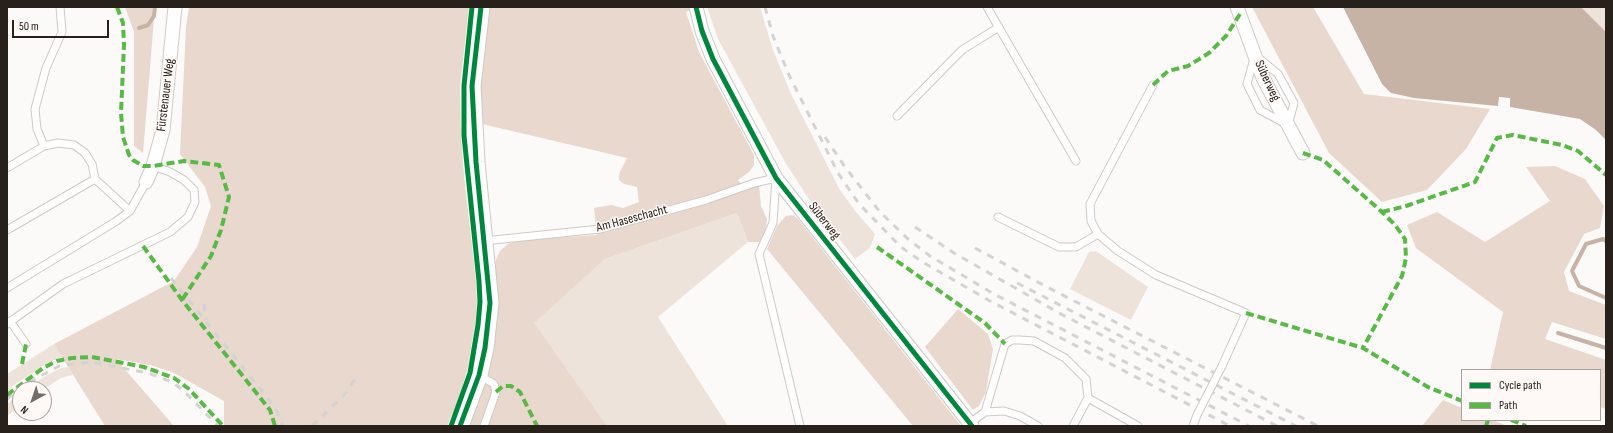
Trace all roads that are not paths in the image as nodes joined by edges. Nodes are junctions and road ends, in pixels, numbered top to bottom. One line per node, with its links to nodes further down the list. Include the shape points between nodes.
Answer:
1 (60, 7): 12 (lane, via 62,32 46,68 35,109 37,129)
2 (175, 7): 15 (street, Fürstenauer Weg, via 163,130)
3 (481, 7): 24 (street, via 472,86)
4 (696, 7): 17 (street, Süberweg, via 713,59)
5 (987, 7): 7 (lane)
6 (1238, 7): 8 (street, Süberweg)
7 (999, 27): 10 (lane, via 962,50); 14 (lane)
8 (1255, 55): 11 (street, Süberweg, via 1263,78); 11 (lane, via 1248,84 1260,110)
9 (1153, 85): 23 (lane, via 1090,204 1091,221)
10 (896, 116)
11 (1288, 125): 13 (street, Süberweg)
12 (44, 146): 16 (lane); 18 (lane, via 58,143 74,145 85,153 92,164)
13 (1303, 153)
14 (1076, 161)
15 (153, 166): 19 (street, Fürstenauer Weg); 26 (lane, via 184,180 194,190 195,202 188,217 170,232 63,284)
16 (7, 168)
17 (776, 178): 24 (lane, Am Haseschacht, via 600,229); 31 (street, Süberweg); 34 (lane, via 773,223 759,254)
18 (94, 179): 20 (lane); 22 (lane)
19 (146, 182): 20 (lane)
20 (130, 211): 25 (lane)
21 (998, 217): 23 (lane, via 1059,247 1076,247)
22 (7, 230)
23 (1098, 234): 38 (lane, bridge, via 1129,259 1156,275 1246,313)
24 (484, 241): 28 (street, via 490,303)
25 (8, 285)
26 (9, 322): 27 (lane)
27 (26, 344)
28 (479, 375): 32 (street); 33 (lane, via 494,384 496,392)
29 (1088, 398): 30 (lane, via 1086,379 1066,358 1034,341 1012,340 1005,344); 36 (lane); 37 (lane)
30 (985, 412): 31 (lane); 35 (lane, via 1004,411)
31 (971, 425)
32 (460, 426)
33 (484, 426)
34 (800, 426)
35 (1038, 426)
36 (1073, 426)
37 (1138, 426)
38 (1193, 426)

